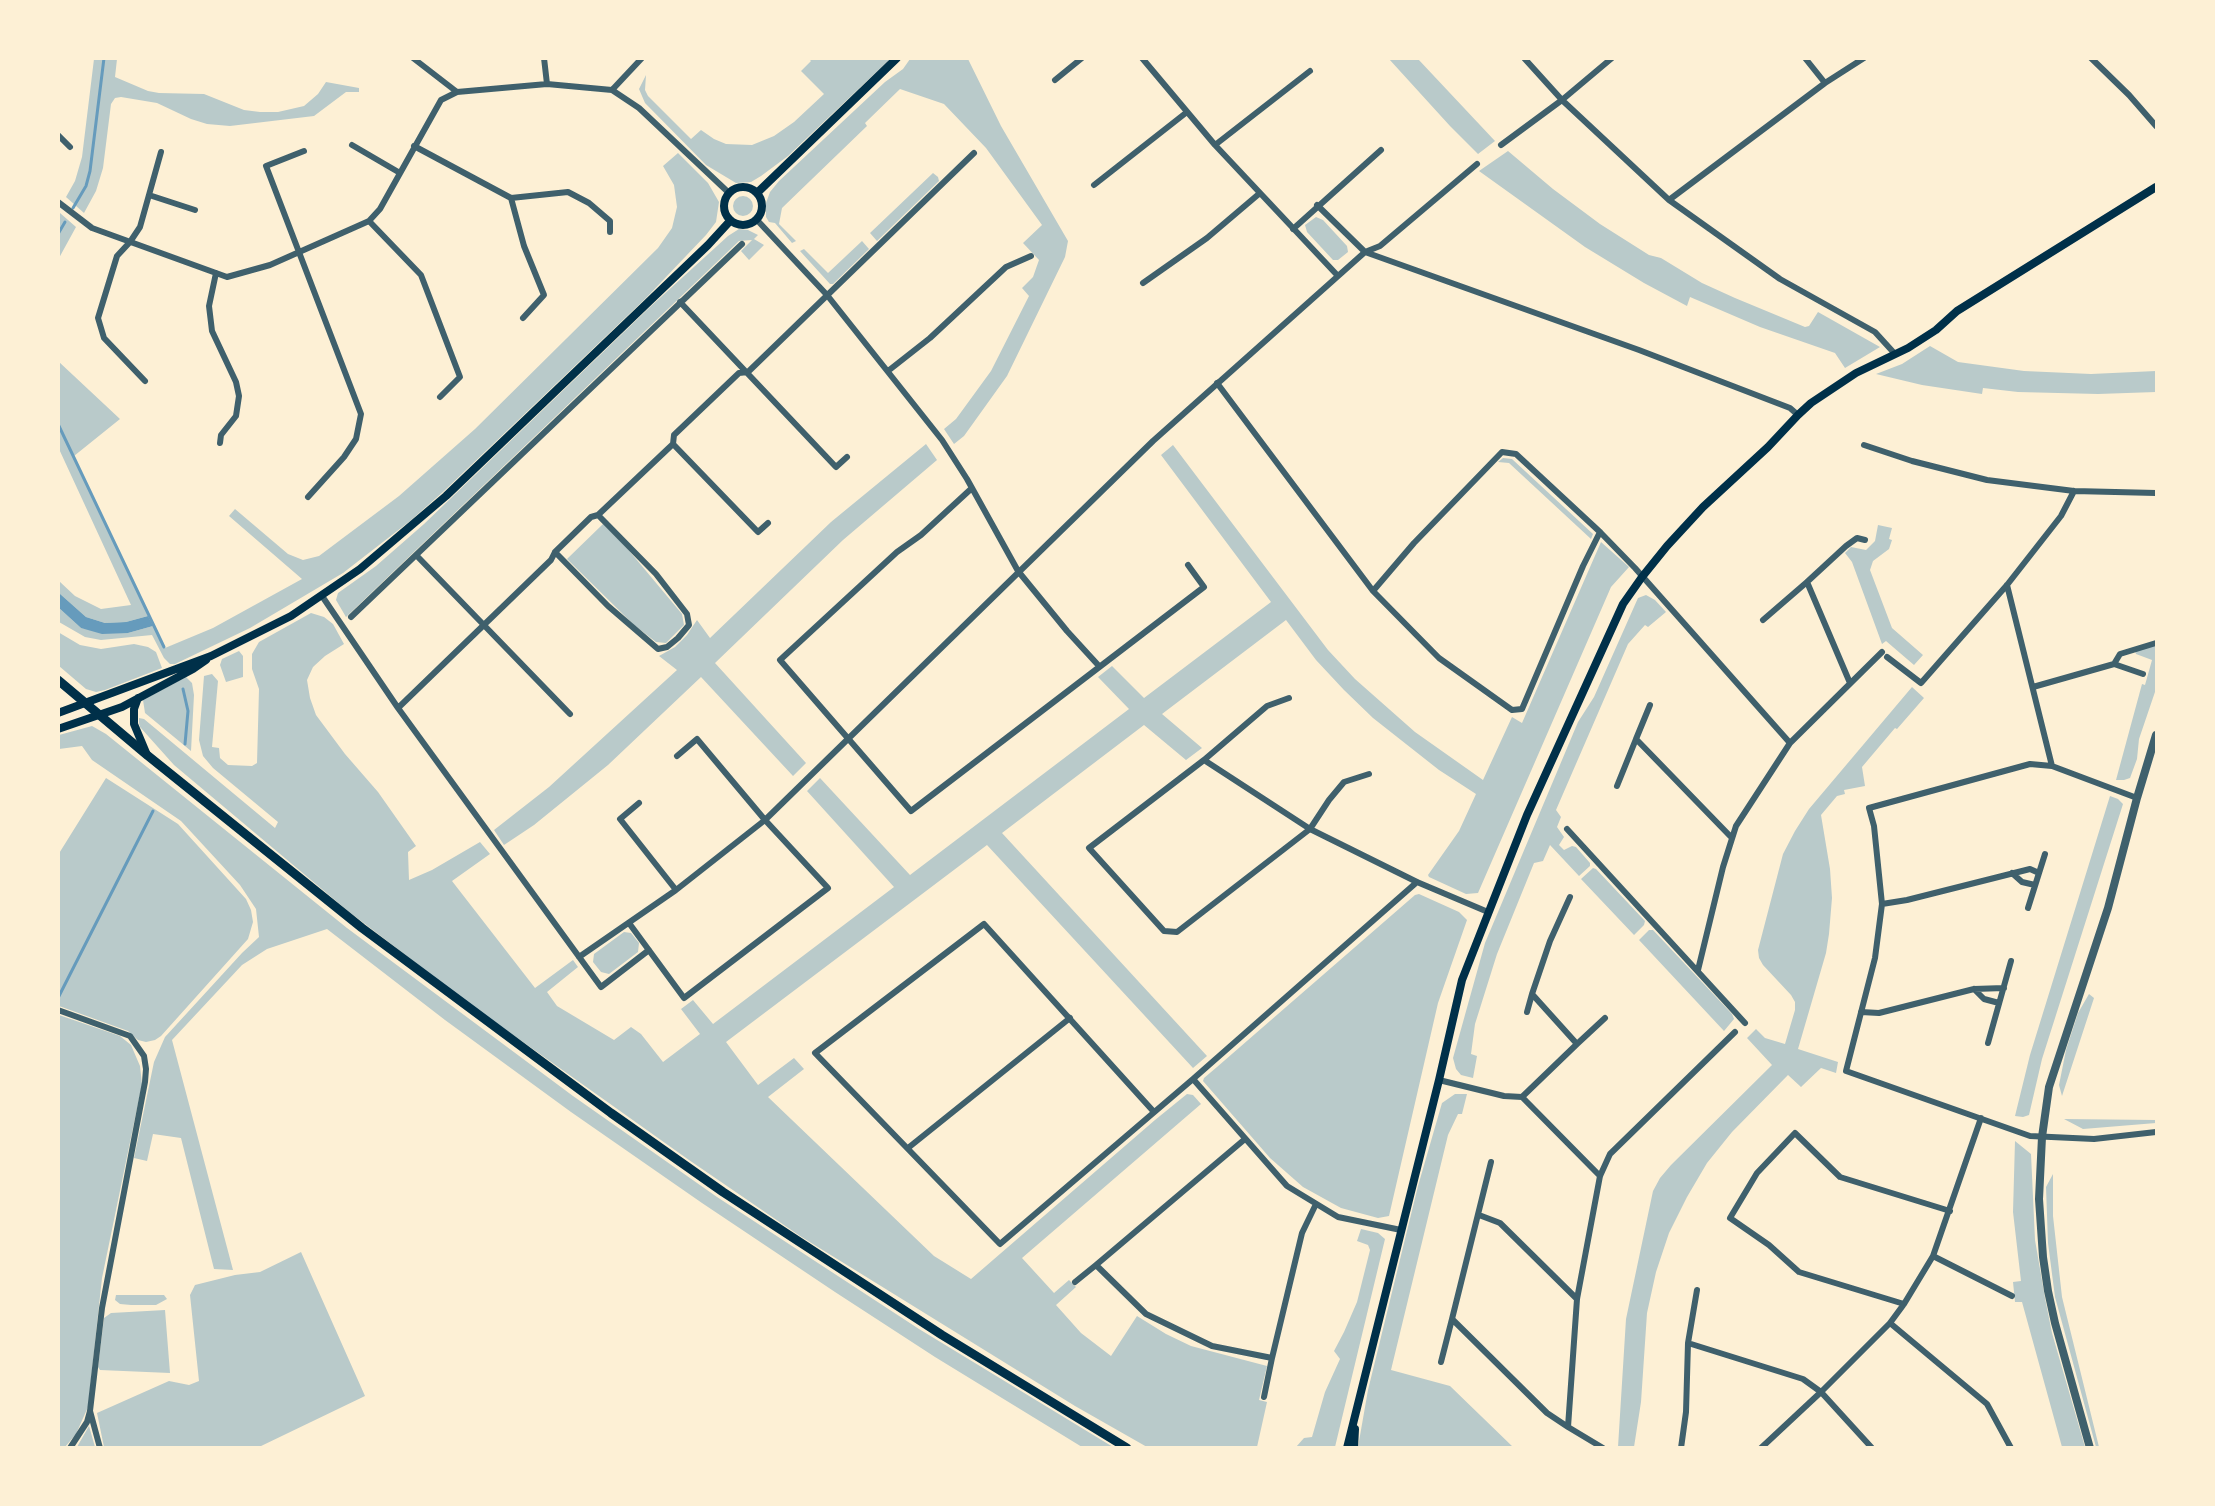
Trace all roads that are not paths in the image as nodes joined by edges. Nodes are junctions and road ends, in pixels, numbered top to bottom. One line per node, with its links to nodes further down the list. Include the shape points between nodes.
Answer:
1 (413, 58): 17 (street)
2 (544, 58): 15 (street)
3 (642, 58): 16 (street)
4 (897, 58): 37 (main road)
5 (1082, 58): 13 (street)
6 (1142, 58): 19 (street)
7 (1524, 58): 18 (street)
8 (1612, 58): 18 (street)
9 (1805, 58): 14 (street)
10 (1864, 58): 14 (street)
11 (2091, 58): 20 (street)
12 (1310, 71): 23 (street)
13 (1055, 80)
14 (1825, 83): 40 (street)
15 (547, 84): 16 (street); 17 (street)
16 (612, 90): 36 (street, via 639,108)
17 (457, 92): 25 (street, via 441,100)
18 (1562, 100): 24 (street); 40 (street)
19 (1187, 112): 23 (street); 33 (street)
20 (2157, 126)
21 (58, 135): 26 (street)
22 (352, 145): 32 (street)
23 (1215, 145): 35 (street)
24 (1501, 145)
25 (414, 146): 32 (street); 39 (street)
26 (70, 147)
27 (1381, 150): 42 (street)
28 (304, 151): 51 (street, via 266,166)
29 (161, 152): 38 (street)
30 (974, 153): 57 (street)
31 (1477, 165): 52 (street, via 1380,246)
32 (400, 173): 45 (street)
33 (1094, 185)
34 (2157, 188): 60 (main road, via 1957,311 1936,330)
35 (1260, 192): 47 (street); 56 (street, via 1207,238)
36 (729, 193): 37 (main road, via 740,187); 46 (main road, via 724,207)
37 (757, 193): 44 (main road, via 762,210)
38 (149, 195): 43 (street); 49 (street, via 140,227)
39 (511, 198): 48 (street, via 568,192 610,221); 59 (street, via 524,246 544,295)
40 (1669, 200): 60 (street, via 1780,279 1875,332)
41 (58, 202): 49 (street, via 92,228)
42 (1317, 205): 47 (street); 52 (street)
43 (195, 210)
44 (757, 220): 46 (main road, via 741,226); 57 (street)
45 (369, 221): 51 (street); 65 (street, via 421,275 460,377)
46 (730, 221): 87 (main road, via 446,496)
47 (1293, 229): 55 (street)
48 (610, 232)
49 (130, 242): 54 (street); 63 (street, via 117,256 98,318 104,338)
50 (742, 244): 58 (street)
51 (299, 252): 54 (street, via 227,277); 74 (street, via 361,414 356,439)
52 (1365, 252): 55 (street); 66 (street, via 1639,350 1790,408)
53 (1031, 256): 61 (street, via 1006,267 930,338)
54 (216, 273): 67 (street, via 209,306 212,331 239,396 236,416 221,435)
55 (1338, 276): 64 (street)
56 (1143, 283)
57 (827, 295): 61 (street); 62 (street)
58 (680, 302): 62 (street); 80 (street)
59 (523, 318)
60 (1895, 354): 66 (main road, via 1846,380)
61 (888, 371): 71 (street, via 942,440)
62 (748, 372): 68 (street, via 739,373 682,427 674,435); 70 (street, via 836,467)
63 (145, 381)
64 (1217, 383): 82 (street); 86 (street)
65 (440, 397)
66 (1798, 415): 83 (main road, via 1703,507)
67 (220, 443)
68 (673, 444): 75 (street); 76 (street, via 758,532)
69 (1864, 445): 72 (street, via 1987,480)
70 (847, 458)
71 (972, 488): 82 (street); 109 (street, via 780,660)
72 (2074, 492): 73 (street); 85 (street, via 2061,516)
73 (2157, 493)
74 (308, 497)
75 (598, 515): 79 (street, via 591,517); 79 (street, via 656,574 687,614 689,625 678,638 667,647 658,648 608,606)
76 (768, 523)
77 (1600, 532): 83 (street); 86 (street, via 1516,454 1502,452); 86 (street, via 1522,709 1512,710 1439,658)
78 (1865, 540): 84 (street, via 1857,538)
79 (555, 552): 90 (street)
80 (417, 556): 88 (street); 90 (street)
81 (1188, 565): 94 (street, via 1204,587)
82 (1018, 571): 94 (street); 109 (street)
83 (1642, 577): 111 (street); 133 (main road, via 1623,604 1527,815)
84 (1807, 582): 89 (street); 97 (street)
85 (2007, 585): 97 (street, via 1922,683 1885,655); 98 (street)
86 (1373, 591)
87 (322, 596): 92 (main road); 103 (street)
88 (351, 617)
89 (1763, 620)
90 (484, 625): 103 (street); 105 (street)
91 (2157, 643): 93 (street, via 2120,654)
92 (211, 656): 99 (main road); 101 (main road)
93 (2114, 664): 95 (street); 98 (street)
94 (1099, 666): 109 (street, via 911,811)
95 (2143, 674)
96 (58, 680): 101 (main road)
97 (1850, 683): 111 (street)
98 (2033, 687): 115 (street)
99 (138, 698): 106 (main road); 112 (main road, via 134,724)
100 (1289, 698): 114 (street, via 1267,706)
101 (85, 702): 104 (main road); 106 (main road)
102 (1650, 705): 110 (street)
103 (398, 708): 136 (street)
104 (58, 713)
105 (570, 714)
106 (100, 716): 107 (main road); 112 (main road)
107 (58, 729)
108 (2157, 735): 118 (street)
109 (849, 739): 120 (street)
110 (1636, 739): 117 (street); 123 (street)
111 (1790, 743): 123 (street)
112 (147, 755): 186 (main road, via 410,966 611,1113 932,1328)
113 (677, 756): 120 (street, via 697,739)
114 (1203, 760): 121 (street); 121 (street, via 1089,848 1164,931 1177,932)
115 (2052, 766): 118 (street); 131 (street, via 2030,764 1869,808)
116 (1369, 774): 121 (street, via 1344,782)
117 (1617, 786)
118 (2137, 798): 158 (street, via 2108,908 2049,1087)
119 (639, 803): 129 (street, via 620,819)
120 (765, 820): 129 (street); 135 (street, via 828,888 684,998)
121 (1310, 829): 127 (street)
122 (1567, 829): 138 (street)
123 (1732, 838): 138 (street)
124 (2045, 854): 126 (street)
125 (2012, 873): 126 (street, via 2030,869); 128 (street, via 2022,882); 131 (street)
126 (2039, 873): 128 (street)
127 (1417, 882): 133 (street); 152 (street)
128 (2035, 885): 132 (street)
129 (676, 890): 134 (street)
130 (1570, 897): 141 (street)
131 (1882, 904): 145 (street)
132 (2028, 909)
133 (1488, 912): 153 (main road, via 1462,980)
134 (629, 923): 135 (street); 136 (street)
135 (649, 950): 136 (street, via 601,987)
136 (579, 957)
137 (2011, 961): 139 (street)
138 (1698, 970): 148 (street)
139 (2004, 988): 140 (street); 142 (street)
140 (1974, 989): 142 (street, via 1984,999); 145 (street, via 1879,1013)
141 (1532, 994): 144 (street); 151 (street)
142 (1999, 1003): 150 (street)
143 (58, 1010): 181 (street, via 130,1036 144,1056 146,1069 102,1308)
144 (1527, 1012)
145 (1862, 1012): 156 (street, via 1846,1071)
146 (1070, 1018): 155 (street); 160 (street); 160 (street, via 984,924 815,1053)
147 (1605, 1018): 151 (street)
148 (1745, 1023)
149 (1735, 1032): 162 (street, via 1610,1154)
150 (1988, 1042)
151 (1577, 1044): 154 (street)
152 (1193, 1079): 155 (street); 159 (street)
153 (1439, 1080): 154 (street); 166 (main road)
154 (1522, 1097): 162 (street)
155 (1154, 1112): 160 (street, via 1000,1244)
156 (1981, 1118): 158 (street); 164 (street)
157 (2157, 1132): 158 (street, via 2094,1139)
158 (2042, 1137): 194 (street, via 2038,1198 2046,1280)
159 (1245, 1139): 163 (street, via 1287,1186); 168 (street)
160 (908, 1148)
161 (1491, 1162): 165 (street)
162 (1600, 1176): 172 (street)
163 (1316, 1204): 166 (street, via 1338,1217); 177 (street, via 1302,1233)
164 (1950, 1211): 167 (street); 173 (street, via 1840,1177 1795,1133 1757,1173 1730,1218 1799,1272)
165 (1479, 1215): 172 (street, via 1500,1223); 174 (street)
166 (1401, 1230): 182 (main road)
167 (1933, 1256): 171 (street); 173 (street)
168 (1096, 1265): 169 (street); 177 (street, via 1146,1314 1212,1346)
169 (1075, 1282)
170 (1697, 1290): 176 (street)
171 (2012, 1296)
172 (1577, 1299): 183 (street)
173 (1904, 1304): 175 (street)
174 (1452, 1319): 178 (street); 183 (street, via 1547,1413)
175 (1890, 1323): 179 (street); 193 (street, via 1987,1404)
176 (1688, 1344): 179 (street, via 1803,1379); 190 (street)
177 (1272, 1358): 180 (street)
178 (1441, 1362)
179 (1821, 1392): 191 (street); 192 (street)
180 (1264, 1397)
181 (90, 1411): 184 (street); 185 (street)
182 (1356, 1420): 187 (main road); 188 (main road)
183 (1568, 1426): 189 (street)
184 (70, 1448)
185 (100, 1448)
186 (1127, 1448)
187 (1347, 1448)
188 (1354, 1448)
189 (1603, 1448)
190 (1681, 1448)
191 (1761, 1448)
192 (1872, 1448)
193 (2011, 1448)
194 (2090, 1448)

